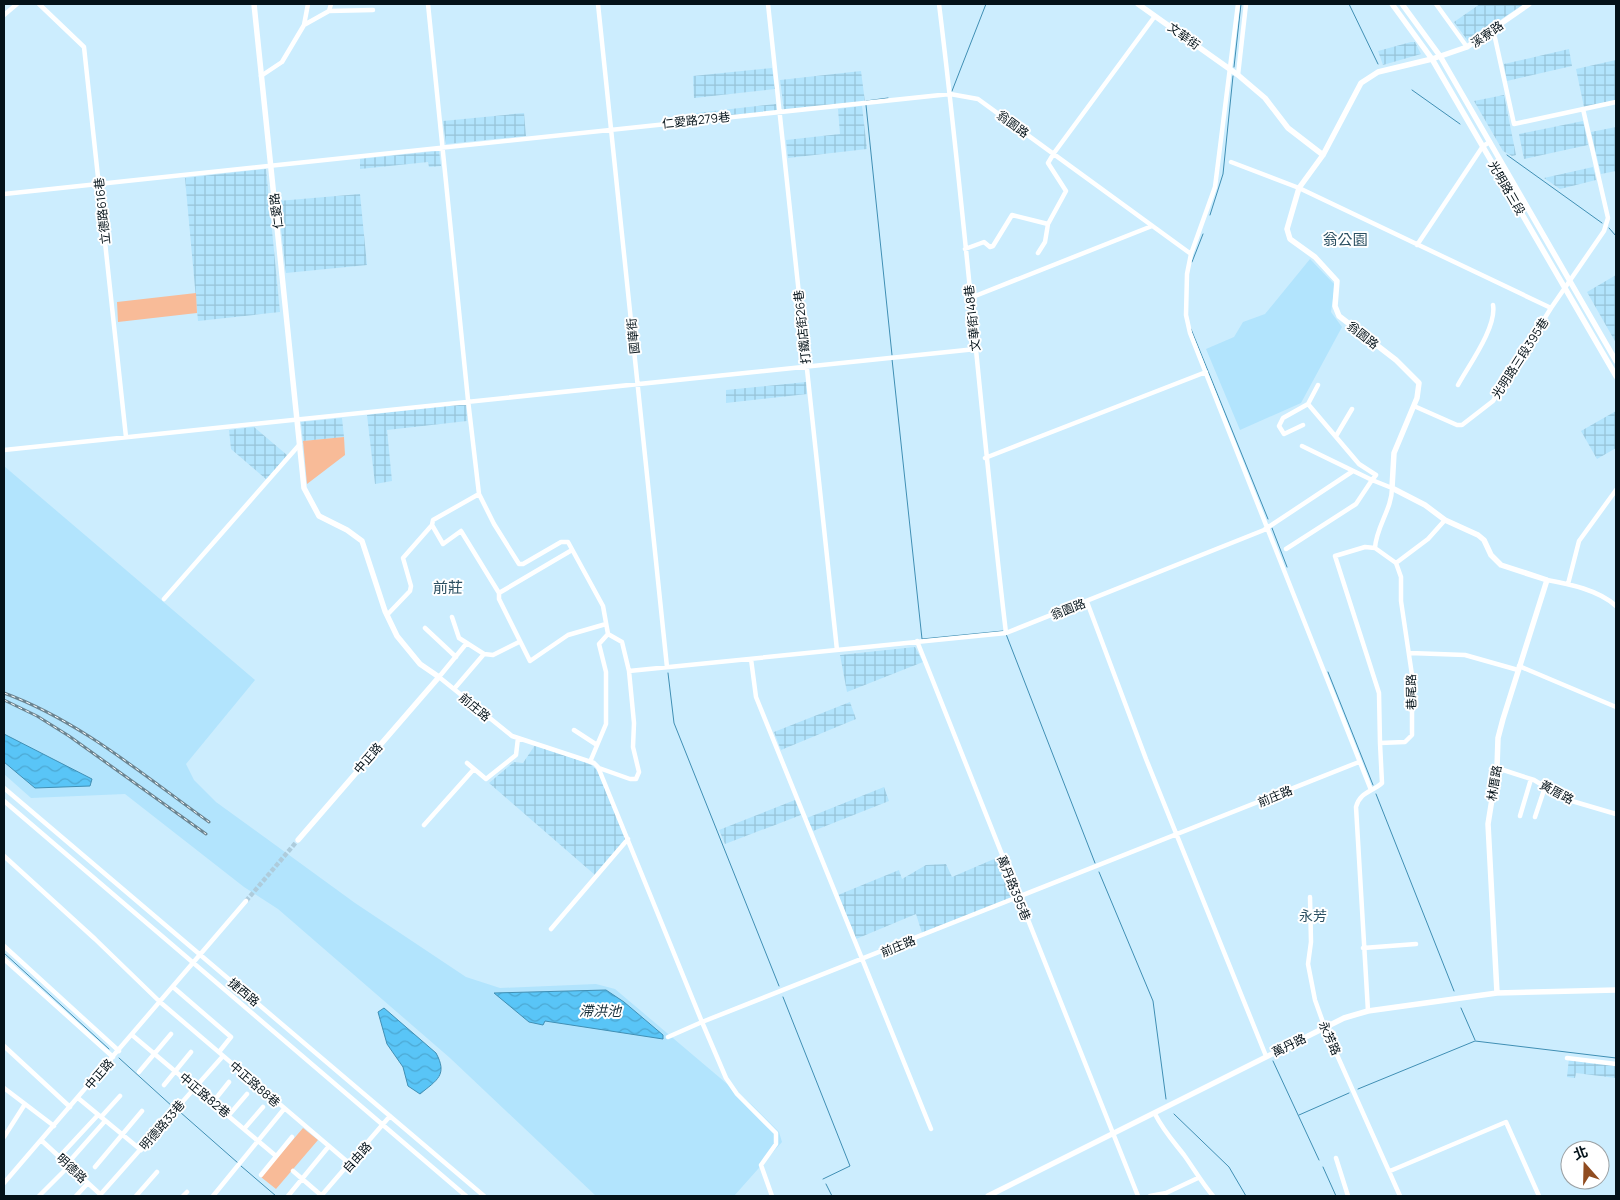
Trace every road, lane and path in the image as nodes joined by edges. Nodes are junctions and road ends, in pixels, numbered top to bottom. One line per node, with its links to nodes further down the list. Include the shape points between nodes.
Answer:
1 (16, 4): 19 (street)
2 (39, 4): 41 (street, 立德路616巷, via 84,47)
3 (254, 4): 28 (street, 仁愛路)
4 (308, 4): 21 (street)
5 (331, 4): 18 (street)
6 (428, 4): 36 (street)
7 (598, 4): 33 (street, 國華街)
8 (768, 4): 32 (street, 打鐵店街26巷)
9 (939, 4): 29 (street, 文華街148巷)
10 (1138, 4): 20 (street, 文華街)
11 (1238, 4): 26 (street)
12 (1246, 4): 27 (street)
13 (1392, 4): 25 (street, 光明路三段)
14 (1402, 4): 24 (street, 光明路三段)
15 (1436, 4): 23 (street)
16 (1529, 4): 22 (street, 溪寮路)
17 (373, 10): 18 (street)
18 (329, 11): 21 (street)
19 (4, 15)
20 (1155, 16): 26 (street, 文華街); 37 (street)
21 (304, 25): 28 (street, via 282,62)
22 (1491, 30): 23 (street, 溪寮路); 31 (street, via 1514,124)
23 (1467, 47): 24 (street, 溪寮路)
24 (1440, 56): 25 (street, 溪寮路); 34 (street, 光明路三段)
25 (1432, 59): 35 (street, 光明路三段); 38 (street, 翁園路, via 1369,76 1362,83)
26 (1229, 69): 27 (street); 49 (street, via 1215,187)
27 (1238, 75): 38 (street, via 1265,98 1288,128)
28 (261, 76): 40 (street, 仁愛路)
29 (950, 92): 32 (street, 仁愛路279巷); 37 (street, 翁園路, via 978,99); 47 (street, 文華街148巷)
30 (1616, 102): 31 (street)
31 (1583, 109): 50 (street, via 1608,223)
32 (779, 111): 33 (street, 仁愛路279巷); 57 (street, 打鐵店街26巷)
33 (610, 130): 36 (street, 仁愛路279巷); 60 (street, 國華街)
34 (1490, 142): 35 (street); 50 (street, 光明路三段)
35 (1483, 146): 46 (street); 51 (street, 光明路三段)
36 (442, 149): 40 (street, 仁愛路279巷); 63 (street)
37 (1054, 153): 44 (street, via 1048,163 1066,191); 45 (street, 翁園路)
38 (1323, 155): 42 (street, 翁園路)
39 (1231, 162): 42 (street)
40 (271, 166): 41 (street, 仁愛路279巷); 67 (street, 仁愛路)
41 (100, 184): 43 (street, 仁愛路279巷); 70 (street, 立德路616巷)
42 (1299, 188): 46 (street); 65 (street, 翁園路, via 1287,229 1290,239 1315,257 1337,281 1335,306 1339,316 1417,378 1420,388)
43 (4, 194)
44 (1048, 224): 47 (street, via 1012,215 993,246 984,242); 48 (street, via 1045,242)
45 (1152, 226): 49 (street, 翁園路); 52 (street)
46 (1417, 245): 54 (street)
47 (965, 249): 52 (street, 文華街148巷)
48 (1038, 253)
49 (1191, 254): 58 (street, via 1186,315)
50 (1570, 280): 51 (street); 56 (street, 光明路三段)
51 (1565, 290): 54 (street, 光明路三段395巷); 59 (street, 光明路三段)
52 (970, 298): 55 (street, 文華街148巷)
53 (1493, 305): 62 (street, via 1495,314 1490,328)
54 (1551, 308): 65 (street, 光明路三段395巷, via 1492,401 1462,425)
55 (976, 349): 57 (street); 74 (street, 文華街148巷)
56 (1616, 361)
57 (806, 366): 60 (street); 102 (street, 打鐵店街26巷)
58 (1206, 372): 74 (street); 82 (street)
59 (1616, 376)
60 (638, 383): 63 (street); 107 (street, 國華街)
61 (1318, 384): 64 (street)
62 (1458, 385)
63 (468, 400): 67 (street); 79 (street)
64 (1308, 404): 68 (street, via 1283,418 1280,426 1284,434); 69 (street)
65 (1414, 406): 77 (street, 翁園路, via 1394,453)
66 (1352, 409): 69 (street)
67 (297, 420): 70 (street); 71 (street, 前庄路)
68 (1302, 425)
69 (1336, 436): 76 (street, via 1359,464 1376,475)
70 (126, 438): 73 (street)
71 (300, 444): 90 (street); 93 (street, 前庄路, via 303,481 309,498 319,516 362,541)
72 (1302, 446): 75 (street)
73 (4, 450)
74 (986, 458): 97 (street, 文華街148巷)
75 (1353, 471): 76 (street); 82 (street, 翁園路)
76 (1372, 480): 77 (street); 84 (street, via 1356,504)
77 (1392, 488): 80 (street, via 1425,505); 83 (street, 翁園路)
78 (1616, 490): 88 (street, via 1579,541)
79 (479, 494): 81 (street, via 433,520); 85 (street, via 519,564 561,542 568,542)
80 (1445, 520): 86 (street, via 1428,539); 87 (street, via 1478,535 1501,565)
81 (432, 525): 89 (street, via 443,544 462,531); 93 (street, via 404,558 410,591)
82 (1267, 528): 91 (street, 翁園路); 118 (street)
83 (1375, 548): 86 (street); 115 (street, via 1365,547 1335,556 1379,693)
84 (1286, 549)
85 (572, 550): 89 (street); 95 (street, via 602,606)
86 (1396, 563): 103 (street, 巷尾路, via 1401,577 1401,602)
87 (1547, 580): 88 (street); 108 (street, 林厝路)
88 (1568, 584): 92 (street)
89 (499, 593): 100 (street)
90 (164, 599)
91 (1087, 602): 97 (street, 翁園路); 132 (street)
92 (1616, 606)
93 (387, 615): 110 (street, 前庄路, via 407,650)
94 (452, 617): 101 (street, via 456,635)
95 (606, 624): 98 (street); 100 (street, via 568,635 530,661)
96 (425, 628): 105 (street)
97 (1004, 633): 99 (street, 翁園路)
98 (608, 634): 109 (street, via 622,642); 116 (street, via 599,644 606,672 606,724)
99 (917, 641): 102 (street, 翁園路); 137 (street, 萬丹路395巷)
100 (519, 642): 104 (street, via 493,655)
101 (466, 644): 104 (street); 105 (street)
102 (837, 650): 106 (street, 翁園路)
103 (1410, 653): 108 (street, via 1465,655); 115 (street, 巷尾路, via 1412,735 1405,742)
104 (484, 654): 111 (street)
105 (456, 657): 110 (street)
106 (751, 658): 107 (street, 翁園路); 145 (street, via 756,697)
107 (667, 668): 109 (street, 翁園路)
108 (1519, 668): 112 (street); 121 (street, 林厝路, via 1498,738)
109 (629, 671): 120 (street, 前庄路, via 633,747 639,772 636,779 630,779)
110 (439, 677): 111 (street, 前庄路); 134 (street, 中正路)
111 (454, 689): 114 (street, 前庄路)
112 (1616, 707)
113 (574, 730): 116 (street)
114 (518, 738): 117 (street, 前庄路); 122 (street, via 516,755 486,779)
115 (1380, 743): 126 (street, via 1383,780)
116 (597, 745): 117 (street)
117 (590, 762): 120 (street, 前庄路)
118 (1359, 762): 126 (street); 132 (street, 前庄路)
119 (467, 763): 122 (street)
120 (598, 767): 133 (street)
121 (1498, 768): 123 (street, 黃厝路); 149 (street, 林厝路, via 1488,824)
122 (474, 769): 131 (street)
123 (1532, 779): 124 (street, 黃厝路); 129 (street)
124 (1546, 786): 128 (street, 黃厝路, via 1565,799); 130 (street)
125 (4, 788): 143 (street, 捷西路)
126 (1371, 790): 142 (street, via 1360,797 1356,807)
127 (4, 801): 146 (street, 捷西路)
128 (1616, 814)
129 (1520, 816)
130 (1535, 817)
131 (424, 825)
132 (1176, 835): 137 (street, 前庄路); 162 (street)
133 (628, 839): 139 (street); 152 (street)
134 (298, 840)
135 (4, 856): 150 (street, 中正路88巷)
136 (1310, 897): 153 (street, 永芳路, via 1308,964)
137 (1018, 898): 145 (street, 前庄路); 190 (street, 萬丹路395巷)
138 (246, 901): 143 (street)
139 (551, 929)
140 (1416, 944): 142 (street)
141 (4, 946): 158 (street)
142 (1363, 948): 151 (street)
143 (200, 954): 146 (street, 中正路); 183 (street, 捷西路)
144 (4, 959): 163 (street)
145 (861, 960): 152 (street, 前庄路); 188 (street)
146 (192, 963): 147 (street, 中正路); 186 (street, 捷西路)
147 (173, 987): 150 (street, 中正路); 161 (street, via 231,1037)
148 (1616, 990): 149 (street, 萬丹路)
149 (1497, 993): 151 (street, 萬丹路)
150 (160, 1002): 155 (street, 中正路); 161 (street, 中正路88巷)
151 (1368, 1011): 153 (street, 萬丹路)
152 (702, 1022): 156 (street, 前庄路); 222 (street, via 726,1078 737,1094 776,1133 776,1144 761,1165)
153 (1325, 1028): 162 (street, 萬丹路); 204 (street, 永芳路)
154 (170, 1034): 160 (street)
155 (132, 1035): 158 (street, 中正路); 160 (street, 中正路82巷)
156 (668, 1037)
157 (4, 1046): 177 (street)
158 (119, 1051): 163 (street, 中正路)
159 (191, 1052): 166 (street)
160 (155, 1053): 166 (street, 中正路82巷); 167 (street)
161 (221, 1054): 170 (street, 明德路33巷); 179 (street, 中正路88巷)
162 (1266, 1056): 181 (street, 萬丹路)
163 (113, 1057): 174 (street, 中正路)
164 (1567, 1058): 165 (street)
165 (1616, 1064)
166 (175, 1070): 169 (street); 170 (street, 中正路82巷)
167 (139, 1072)
168 (229, 1082): 175 (street)
169 (164, 1085)
170 (195, 1087): 175 (street, 中正路82巷); 196 (street, 明德路33巷)
171 (4, 1089): 176 (street)
172 (247, 1094): 182 (street)
173 (120, 1096): 184 (street)
174 (78, 1098): 177 (street, 中正路); 184 (street)
175 (213, 1102): 182 (street, 中正路82巷)
176 (25, 1104): 185 (street); 191 (street)
177 (70, 1107): 185 (street, 中正路)
178 (262, 1107): 187 (street)
179 (284, 1109): 194 (street); 195 (street, 中正路88巷)
180 (142, 1111): 189 (street)
181 (1155, 1114): 190 (street, 萬丹路); 209 (street, via 1164,1133 1184,1155)
182 (229, 1115): 187 (street, 中正路82巷)
183 (390, 1116): 186 (street, 自由路); 221 (street, 捷西路)
184 (101, 1118): 189 (street); 198 (street); 201 (street)
185 (54, 1126): 193 (street, 中正路)
186 (384, 1126): 200 (street, 自由路); 220 (street, 捷西路)
187 (244, 1129): 194 (street, 中正路82巷)
188 (931, 1129)
189 (122, 1135): 196 (street); 202 (street)
190 (1112, 1135): 223 (street, 萬丹路); 224 (street, 萬丹路395巷)
191 (4, 1137)
192 (292, 1137): 197 (street)
193 (41, 1140): 198 (street, 明德路); 208 (street, 中正路)
194 (258, 1140): 197 (street, 中正路82巷); 217 (street)
195 (329, 1146): 200 (street, 中正路88巷); 210 (street)
196 (141, 1150): 215 (street, 明德路33巷)
197 (276, 1156): 207 (street)
198 (59, 1157): 201 (street, 明德路)
199 (1336, 1158): 227 (street)
200 (350, 1164): 219 (street, 自由路)
201 (68, 1165): 212 (street, 明德路); 213 (street)
202 (94, 1167)
203 (293, 1171): 210 (street)
204 (1390, 1171): 228 (street, 永芳路); 229 (street, via 1506,1122)
205 (157, 1172): 216 (street)
206 (4, 1173): 208 (street)
207 (261, 1175)
208 (10, 1176): 211 (street, 中正路)
209 (1198, 1178): 225 (street); 226 (street)
210 (302, 1179): 218 (street); 219 (street)
211 (4, 1183)
212 (88, 1183): 214 (street); 215 (street, 明德路)
213 (39, 1196)
214 (76, 1196)
215 (101, 1196)
216 (136, 1196)
217 (213, 1196)
218 (288, 1196)
219 (322, 1196)
220 (466, 1196)
221 (484, 1196)
222 (772, 1196)
223 (988, 1196)
224 (1138, 1196)
225 (1150, 1196)
226 (1213, 1196)
227 (1348, 1196)
228 (1400, 1196)
229 (1539, 1196)

